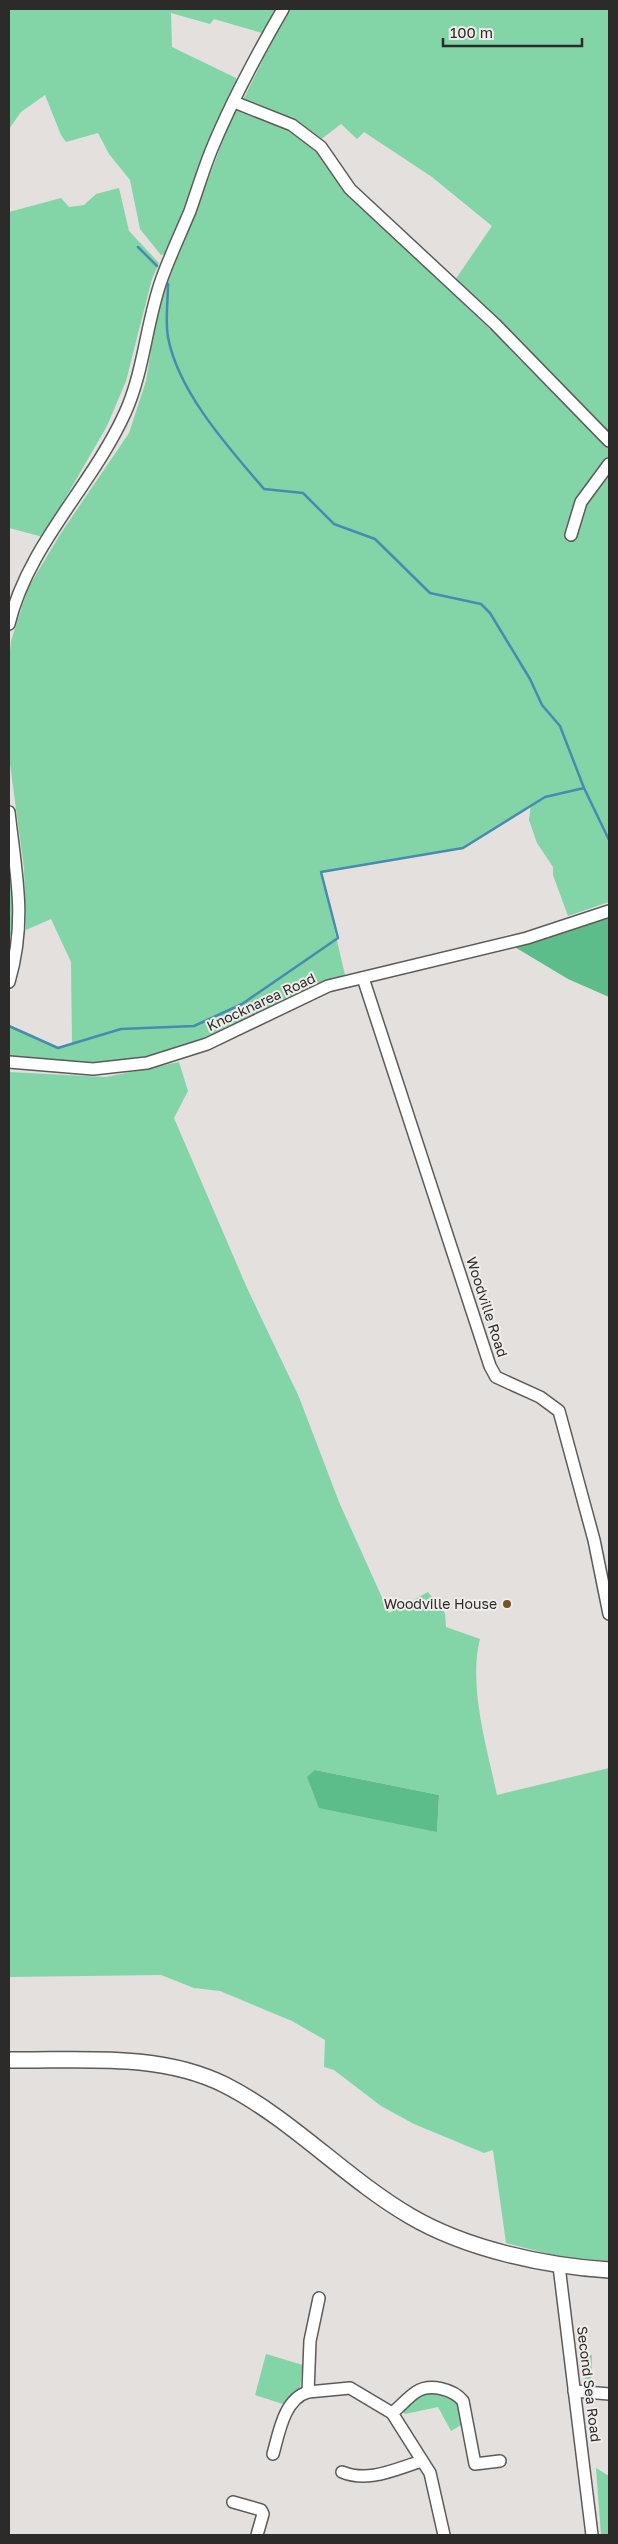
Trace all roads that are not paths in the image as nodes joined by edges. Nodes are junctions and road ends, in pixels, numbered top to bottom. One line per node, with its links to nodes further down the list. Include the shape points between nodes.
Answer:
1 (283, 9): 2 (street)
2 (234, 102): 3 (street, via 292,125 321,148 350,188 495,324); 6 (street, via 160,283 148,324 140,370 125,413 38,555 22,586)
3 (609, 440)
4 (609, 464): 5 (street, via 581,502)
5 (571, 535)
6 (9, 624)
7 (9, 812): 10 (street, via 20,900 20,926)
8 (609, 911): 9 (street, Knocknarea Road, via 527,938)
9 (363, 978): 11 (street, Knocknarea Road, via 310,994 207,1044 147,1063 93,1069); 12 (street, Woodville Road, via 490,1366 496,1377 540,1397 559,1411 594,1540)
10 (9, 982)
11 (9, 1062)
12 (609, 1614)
13 (9, 2060): 14 (main road, via 128,2061 182,2069 207,2078 268,2111 410,2216 485,2247)
14 (559, 2266): 15 (main road); 17 (street, Second Sea Road)
15 (609, 2270)
16 (319, 2298): 18 (street, via 310,2341)
17 (574, 2391): 19 (street); 28 (street, Second Sea Road)
18 (308, 2392): 20 (street, via 350,2388); 21 (street, via 291,2405)
19 (609, 2394)
20 (392, 2413): 22 (street); 23 (street, via 423,2390 435,2388 457,2394 463,2401 476,2464)
21 (273, 2454)
22 (422, 2461): 24 (street, via 366,2477); 27 (street, via 430,2473)
23 (500, 2461)
24 (342, 2472)
25 (233, 2502): 26 (street, via 261,2510 263,2514)
26 (257, 2535)
27 (444, 2535)
28 (592, 2535)

